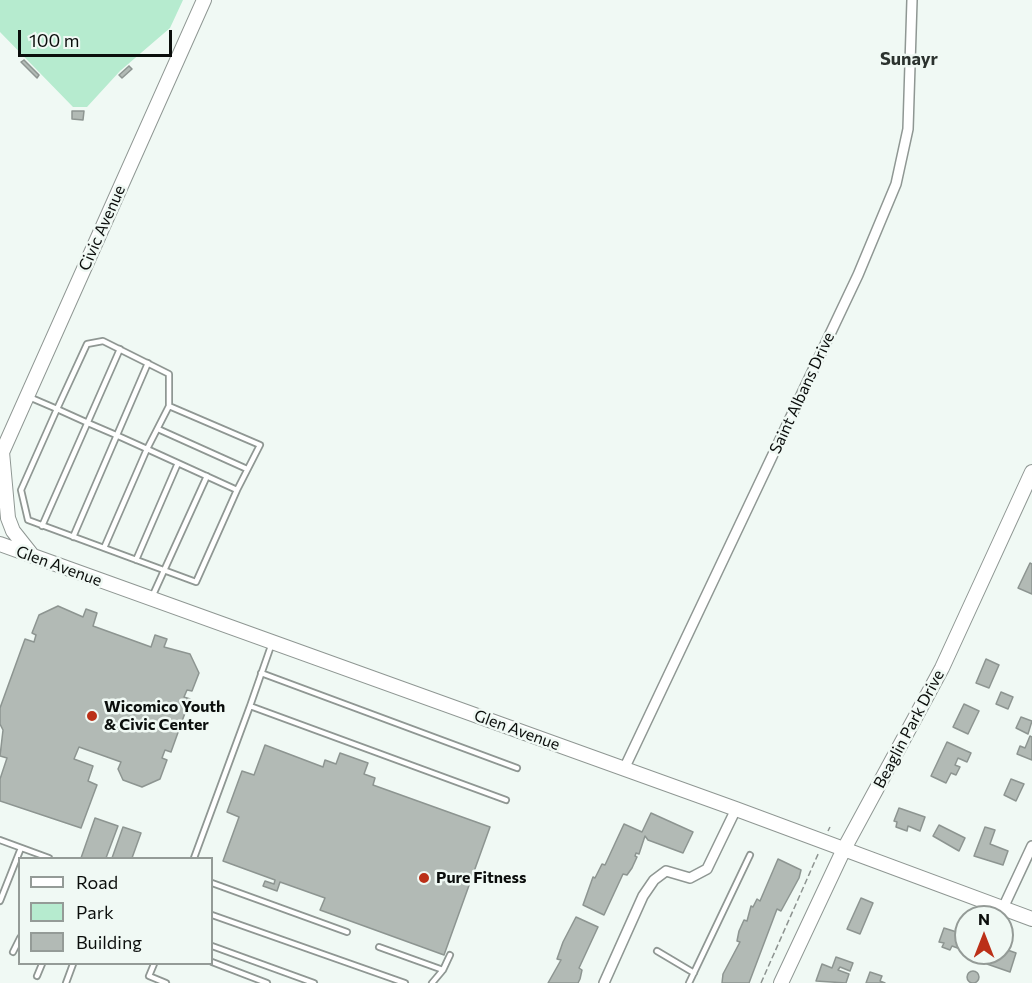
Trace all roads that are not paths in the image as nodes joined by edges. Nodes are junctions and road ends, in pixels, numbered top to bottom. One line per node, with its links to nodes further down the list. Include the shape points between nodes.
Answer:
1 (204, 0): 5 (street, Civic Avenue)
2 (912, 0): 30 (street, Saint Albans Drive, via 908,129 896,184 858,275)
3 (120, 349): 4 (lane); 7 (lane, via 103,341 87,344); 8 (lane)
4 (148, 363): 6 (lane, via 169,374); 10 (lane)
5 (27, 396): 7 (lane); 12 (street, Civic Avenue)
6 (170, 406): 9 (lane); 14 (lane, via 260,445)
7 (57, 409): 8 (lane); 18 (lane, via 21,490 28,520)
8 (88, 423): 10 (lane); 18 (lane)
9 (158, 429): 11 (lane); 14 (lane)
10 (116, 435): 11 (lane); 19 (lane)
11 (147, 449): 13 (lane); 21 (lane)
12 (1, 454): 22 (street, via 8,518)
13 (178, 463): 16 (lane); 23 (lane)
14 (247, 469): 17 (lane)
15 (1032, 472): 36 (street, Beaglin Park Drive, via 942,668)
16 (207, 476): 17 (lane); 24 (lane)
17 (237, 490): 24 (lane, via 196,582)
18 (42, 526): 19 (lane)
19 (73, 537): 21 (lane)
20 (0, 544): 22 (street, Glen Avenue)
21 (104, 548): 23 (lane)
22 (33, 557): 25 (street, Glen Avenue)
23 (136, 560): 24 (lane)
24 (164, 570): 25 (lane)
25 (151, 599): 26 (street, Glen Avenue)
26 (272, 642): 27 (lane); 30 (street, Glen Avenue)
27 (261, 672): 28 (lane); 29 (lane)
28 (250, 706): 31 (lane); 39 (lane)
29 (517, 768)
30 (624, 769): 32 (street, Glen Avenue)
31 (506, 800)
32 (736, 809): 36 (street, Glen Avenue); 67 (street, via 707,869 690,878 666,871 654,880)
33 (0, 840): 35 (lane)
34 (1032, 846): 43 (street)
35 (21, 848): 38 (lane); 41 (lane)
36 (844, 849): 42 (street, Glen Avenue); 69 (street, Beaglin Park Drive)
37 (750, 855): 59 (lane)
38 (46, 857)
39 (194, 857)
40 (213, 884): 47 (lane)
41 (0, 901)
42 (992, 905)
43 (1005, 905)
44 (1014, 913): 46 (street, Glen Avenue)
45 (213, 915): 65 (lane)
46 (1032, 919)
47 (347, 932)
48 (18, 942): 52 (lane)
49 (213, 946): 64 (lane)
50 (379, 947): 58 (lane)
51 (657, 951): 59 (lane)
52 (13, 952)
53 (450, 955): 58 (lane)
54 (213, 962): 63 (lane)
55 (41, 965): 60 (lane)
56 (72, 965): 61 (lane)
57 (153, 965): 62 (lane, via 149,976)
58 (443, 970): 66 (lane)
59 (694, 973): 68 (lane)
60 (37, 976)
61 (66, 983)
62 (166, 983)
63 (267, 983)
64 (314, 983)
65 (405, 983)
66 (432, 983)
67 (604, 983)
68 (689, 983)
69 (782, 983)

